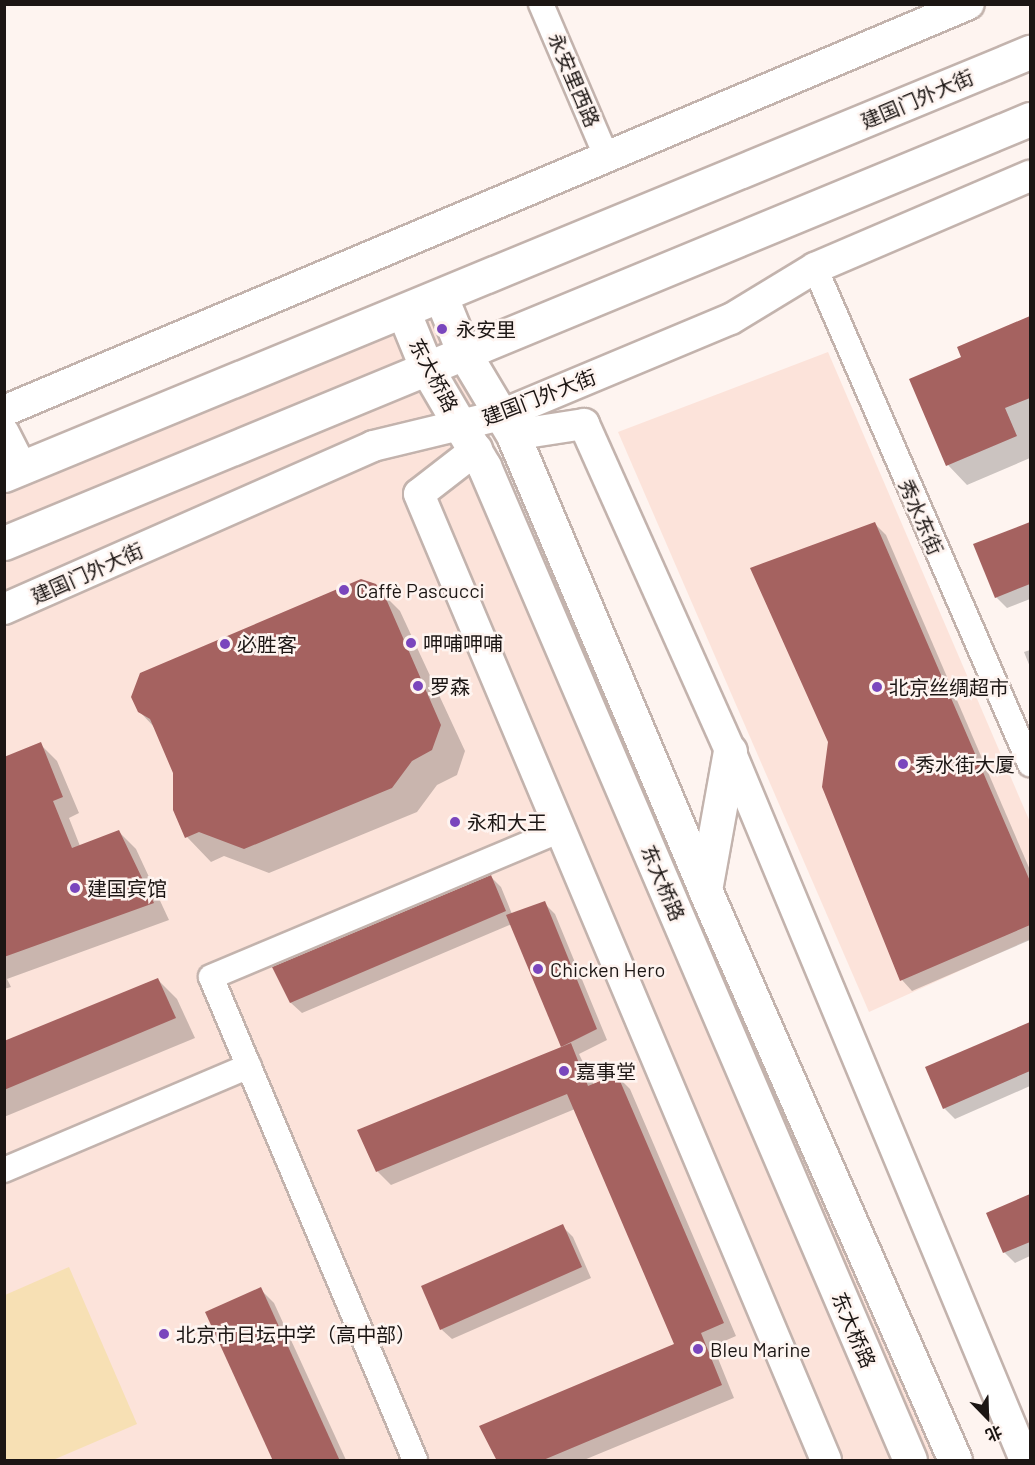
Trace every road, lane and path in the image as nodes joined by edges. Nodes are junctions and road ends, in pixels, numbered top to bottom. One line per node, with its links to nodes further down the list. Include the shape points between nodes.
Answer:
1 (542, 4): 5 (street, 永安里西路)
2 (969, 4): 5 (street)
3 (1030, 52): 8 (main road, 建国门外大街)
4 (1030, 119): 10 (main road)
5 (606, 156): 12 (street)
6 (1030, 176): 7 (street, 建国门外大街)
7 (815, 268): 13 (street, 建国门外大街, via 731,319); 20 (street, 秀水东街)
8 (441, 297): 9 (main road, 建国门外大街); 10 (main road, 东大桥路)
9 (404, 313): 11 (main road, 东大桥路); 16 (main road, 建国门外大街)
10 (464, 353): 11 (main road); 13 (main road, 东大桥路)
11 (427, 369): 15 (main road, 东大桥路); 17 (main road)
12 (4, 411)
13 (507, 425): 15 (street, 建国门外大街); 19 (street, via 584,424); 22 (main road, 东大桥路)
14 (4, 433): 16 (street)
15 (469, 437): 18 (street, 建国门外大街, via 373,446); 21 (street, via 419,494); 27 (main road, 东大桥路)
16 (13, 472)
17 (4, 543)
18 (4, 609)
19 (730, 751): 22 (main road); 29 (street)
20 (1030, 764)
21 (560, 830): 23 (street, via 211,977); 26 (street)
22 (705, 890): 28 (main road, 东大桥路)
23 (249, 1066): 24 (street); 25 (street)
24 (4, 1170)
25 (415, 1461)
26 (826, 1461)
27 (910, 1461)
28 (956, 1461)
29 (1025, 1461)

